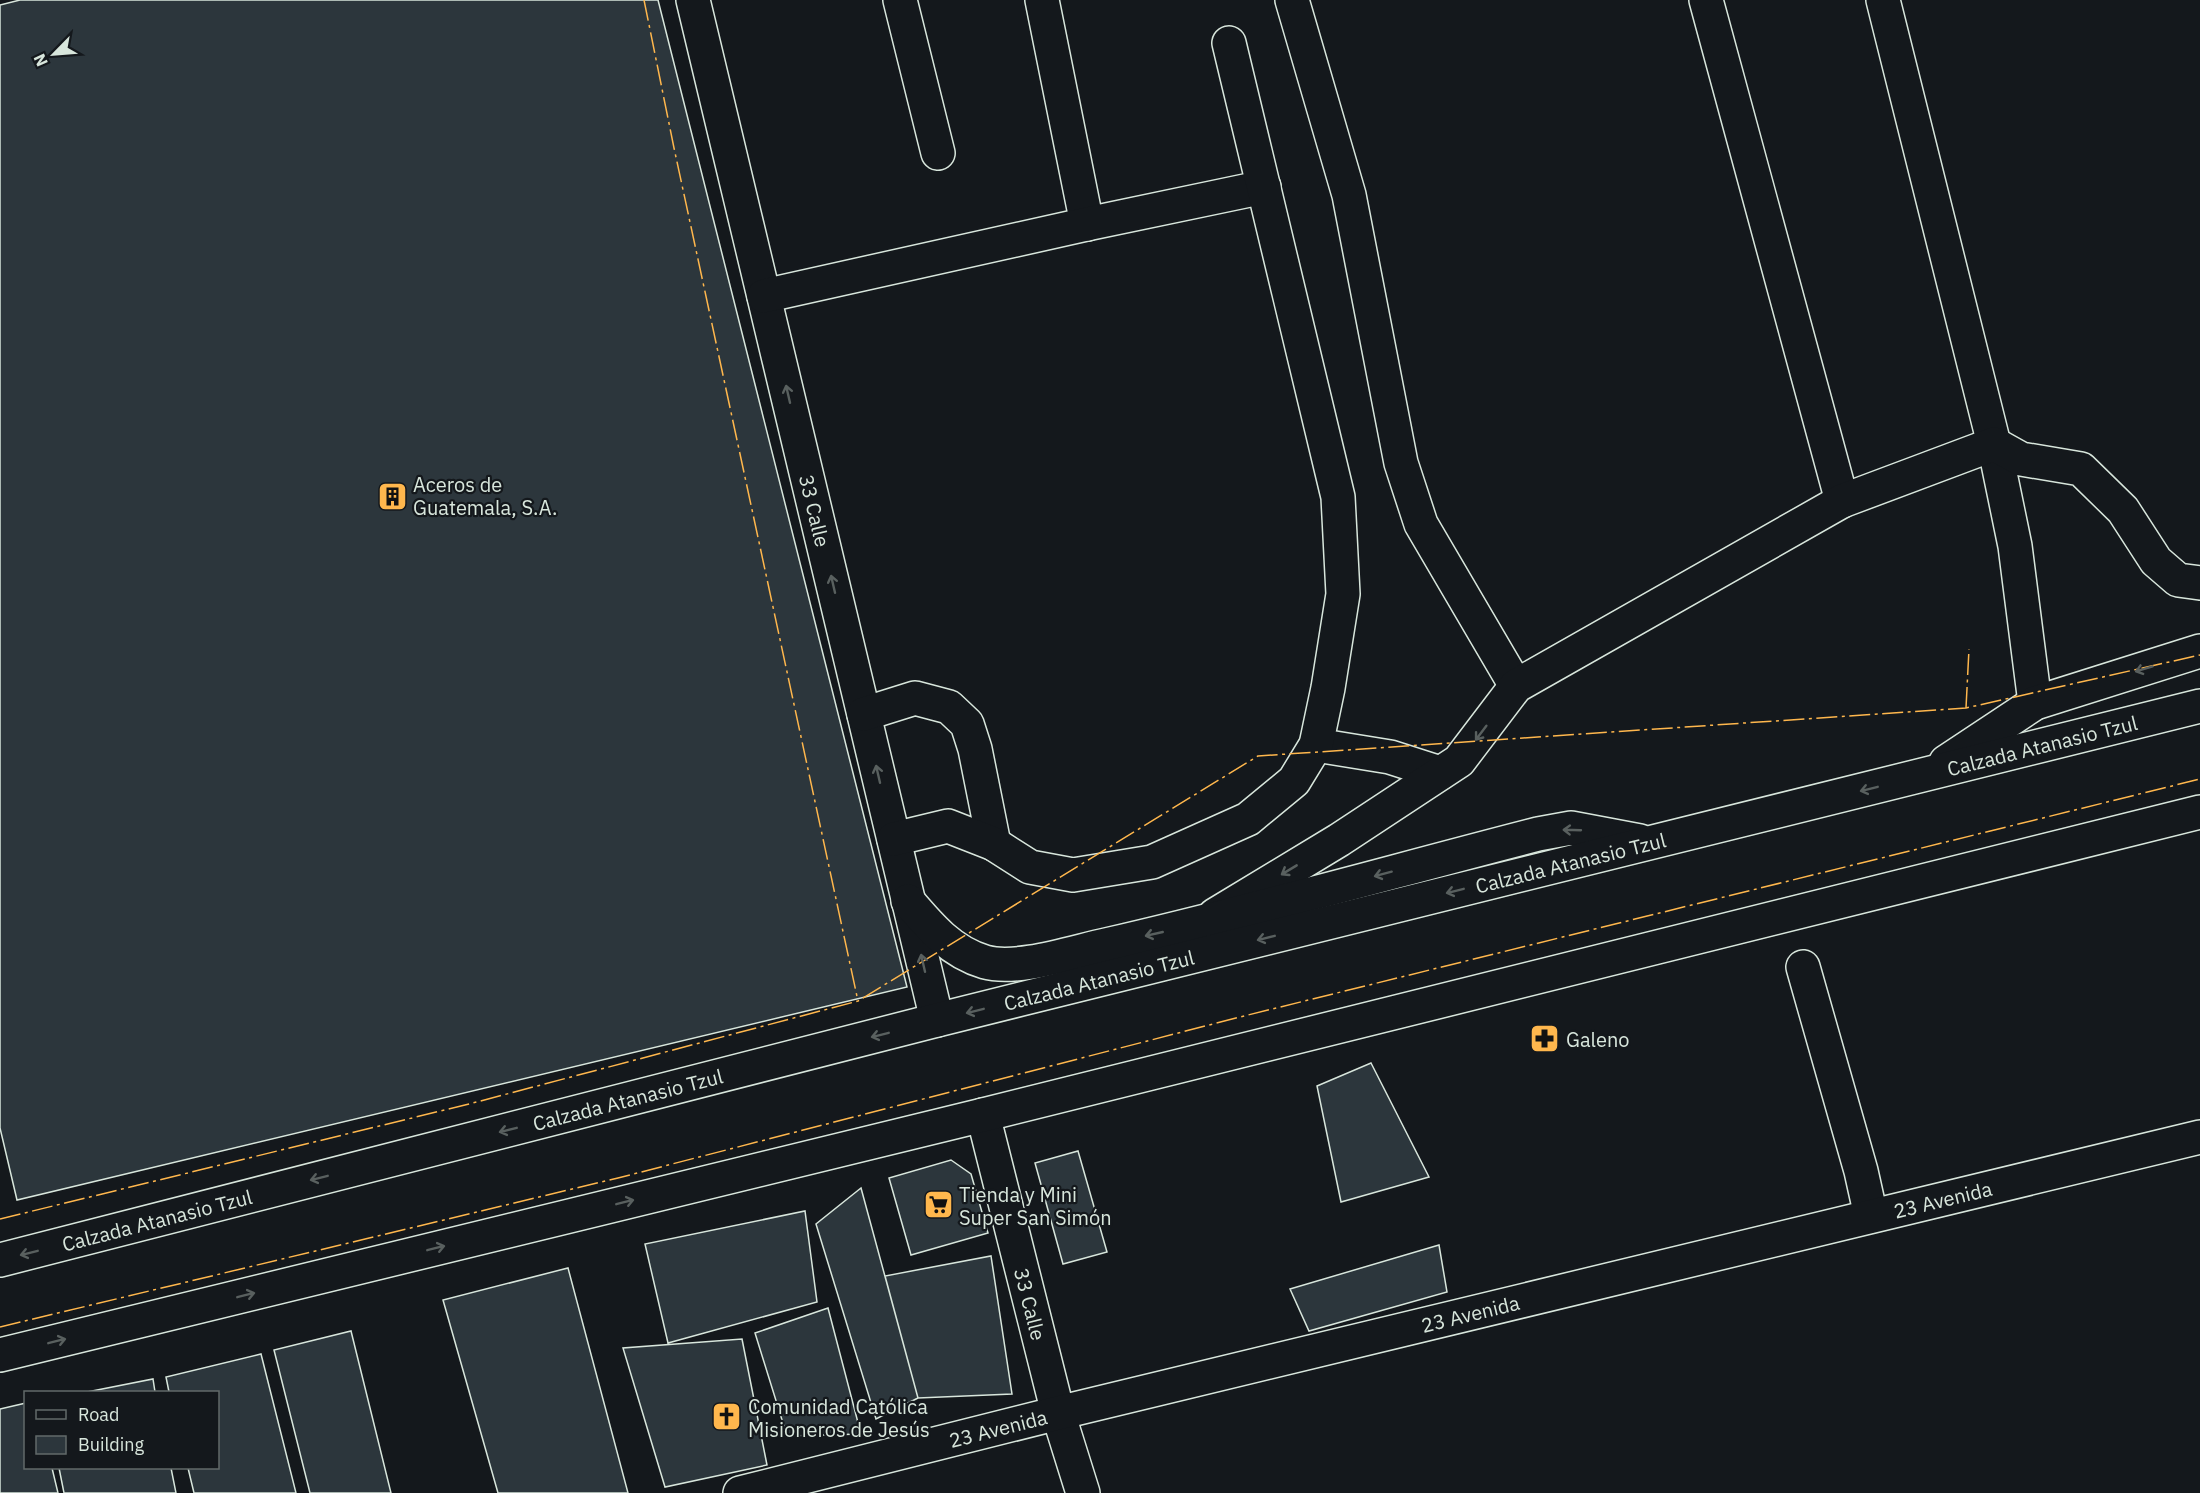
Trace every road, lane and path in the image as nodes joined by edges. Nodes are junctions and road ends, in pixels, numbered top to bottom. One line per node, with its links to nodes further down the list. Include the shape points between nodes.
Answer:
1 (693, 0): 11 (main road, 33 Calle)
2 (900, 0): 8 (main road)
3 (1042, 0): 10 (main road)
4 (1292, 0): 16 (main road, via 1348,195 1404,473 1421,524)
5 (1706, 0): 13 (main road)
6 (1883, 0): 12 (main road)
7 (1229, 43): 9 (main road)
8 (938, 153)
9 (1264, 187): 10 (main road); 20 (main road, via 1338,497 1343,594)
10 (1088, 224): 11 (main road)
11 (764, 296): 19 (main road, 33 Calle, one-way to 11)
12 (1994, 444): 13 (main road); 14 (main road, via 2021,459 2081,469 2123,510 2156,561 2178,580); 17 (main road, via 2014,546)
13 (1842, 501): 16 (main road)
14 (2200, 583)
15 (2200, 651): 17 (main road, one-way to 17)
16 (1516, 686): 21 (main road, one-way to 21, via 1459,761)
17 (2035, 703): 22 (main road)
18 (2200, 706): 22 (main road, Calzada Atanasio Tzul)
19 (864, 714): 24 (main road, 33 Calle, one-way to 19); 26 (main road, via 915,698 949,707 967,724)
20 (1316, 745): 21 (main road, via 1390,757); 26 (main road, via 1294,781 1248,819 1152,862 1073,875 1030,867)
21 (1440, 773): 28 (main road, one-way to 28)
22 (1925, 776): 25 (main road, Calzada Atanasio Tzul, one-way to 25)
23 (2200, 812): 31 (main road)
24 (894, 839): 26 (main road, via 948,826); 27 (main road, 33 Calle)
25 (1650, 843): 28 (main road, one-way to 28, via 1571,828); 30 (main road, Calzada Atanasio Tzul, one-way to 30)
26 (994, 844)
27 (908, 901): 28 (main road, one-way to 27, via 1005,965 961,952 933,930); 30 (main road, 33 Calle, one-way to 27)
28 (1200, 924)
29 (1803, 967): 33 (main road)
30 (937, 1020): 34 (main road, Calzada Atanasio Tzul, one-way to 34)
31 (983, 1115): 35 (main road, one-way to 31); 36 (main road, 33 Calle)
32 (2200, 1137): 33 (main road, 23 Avenida)
33 (1872, 1216): 36 (main road, 23 Avenida)
34 (0, 1260)
35 (0, 1355)
36 (1058, 1413): 37 (main road, 23 Avenida); 38 (main road, 33 Calle)
37 (740, 1493)
38 (1083, 1493)

